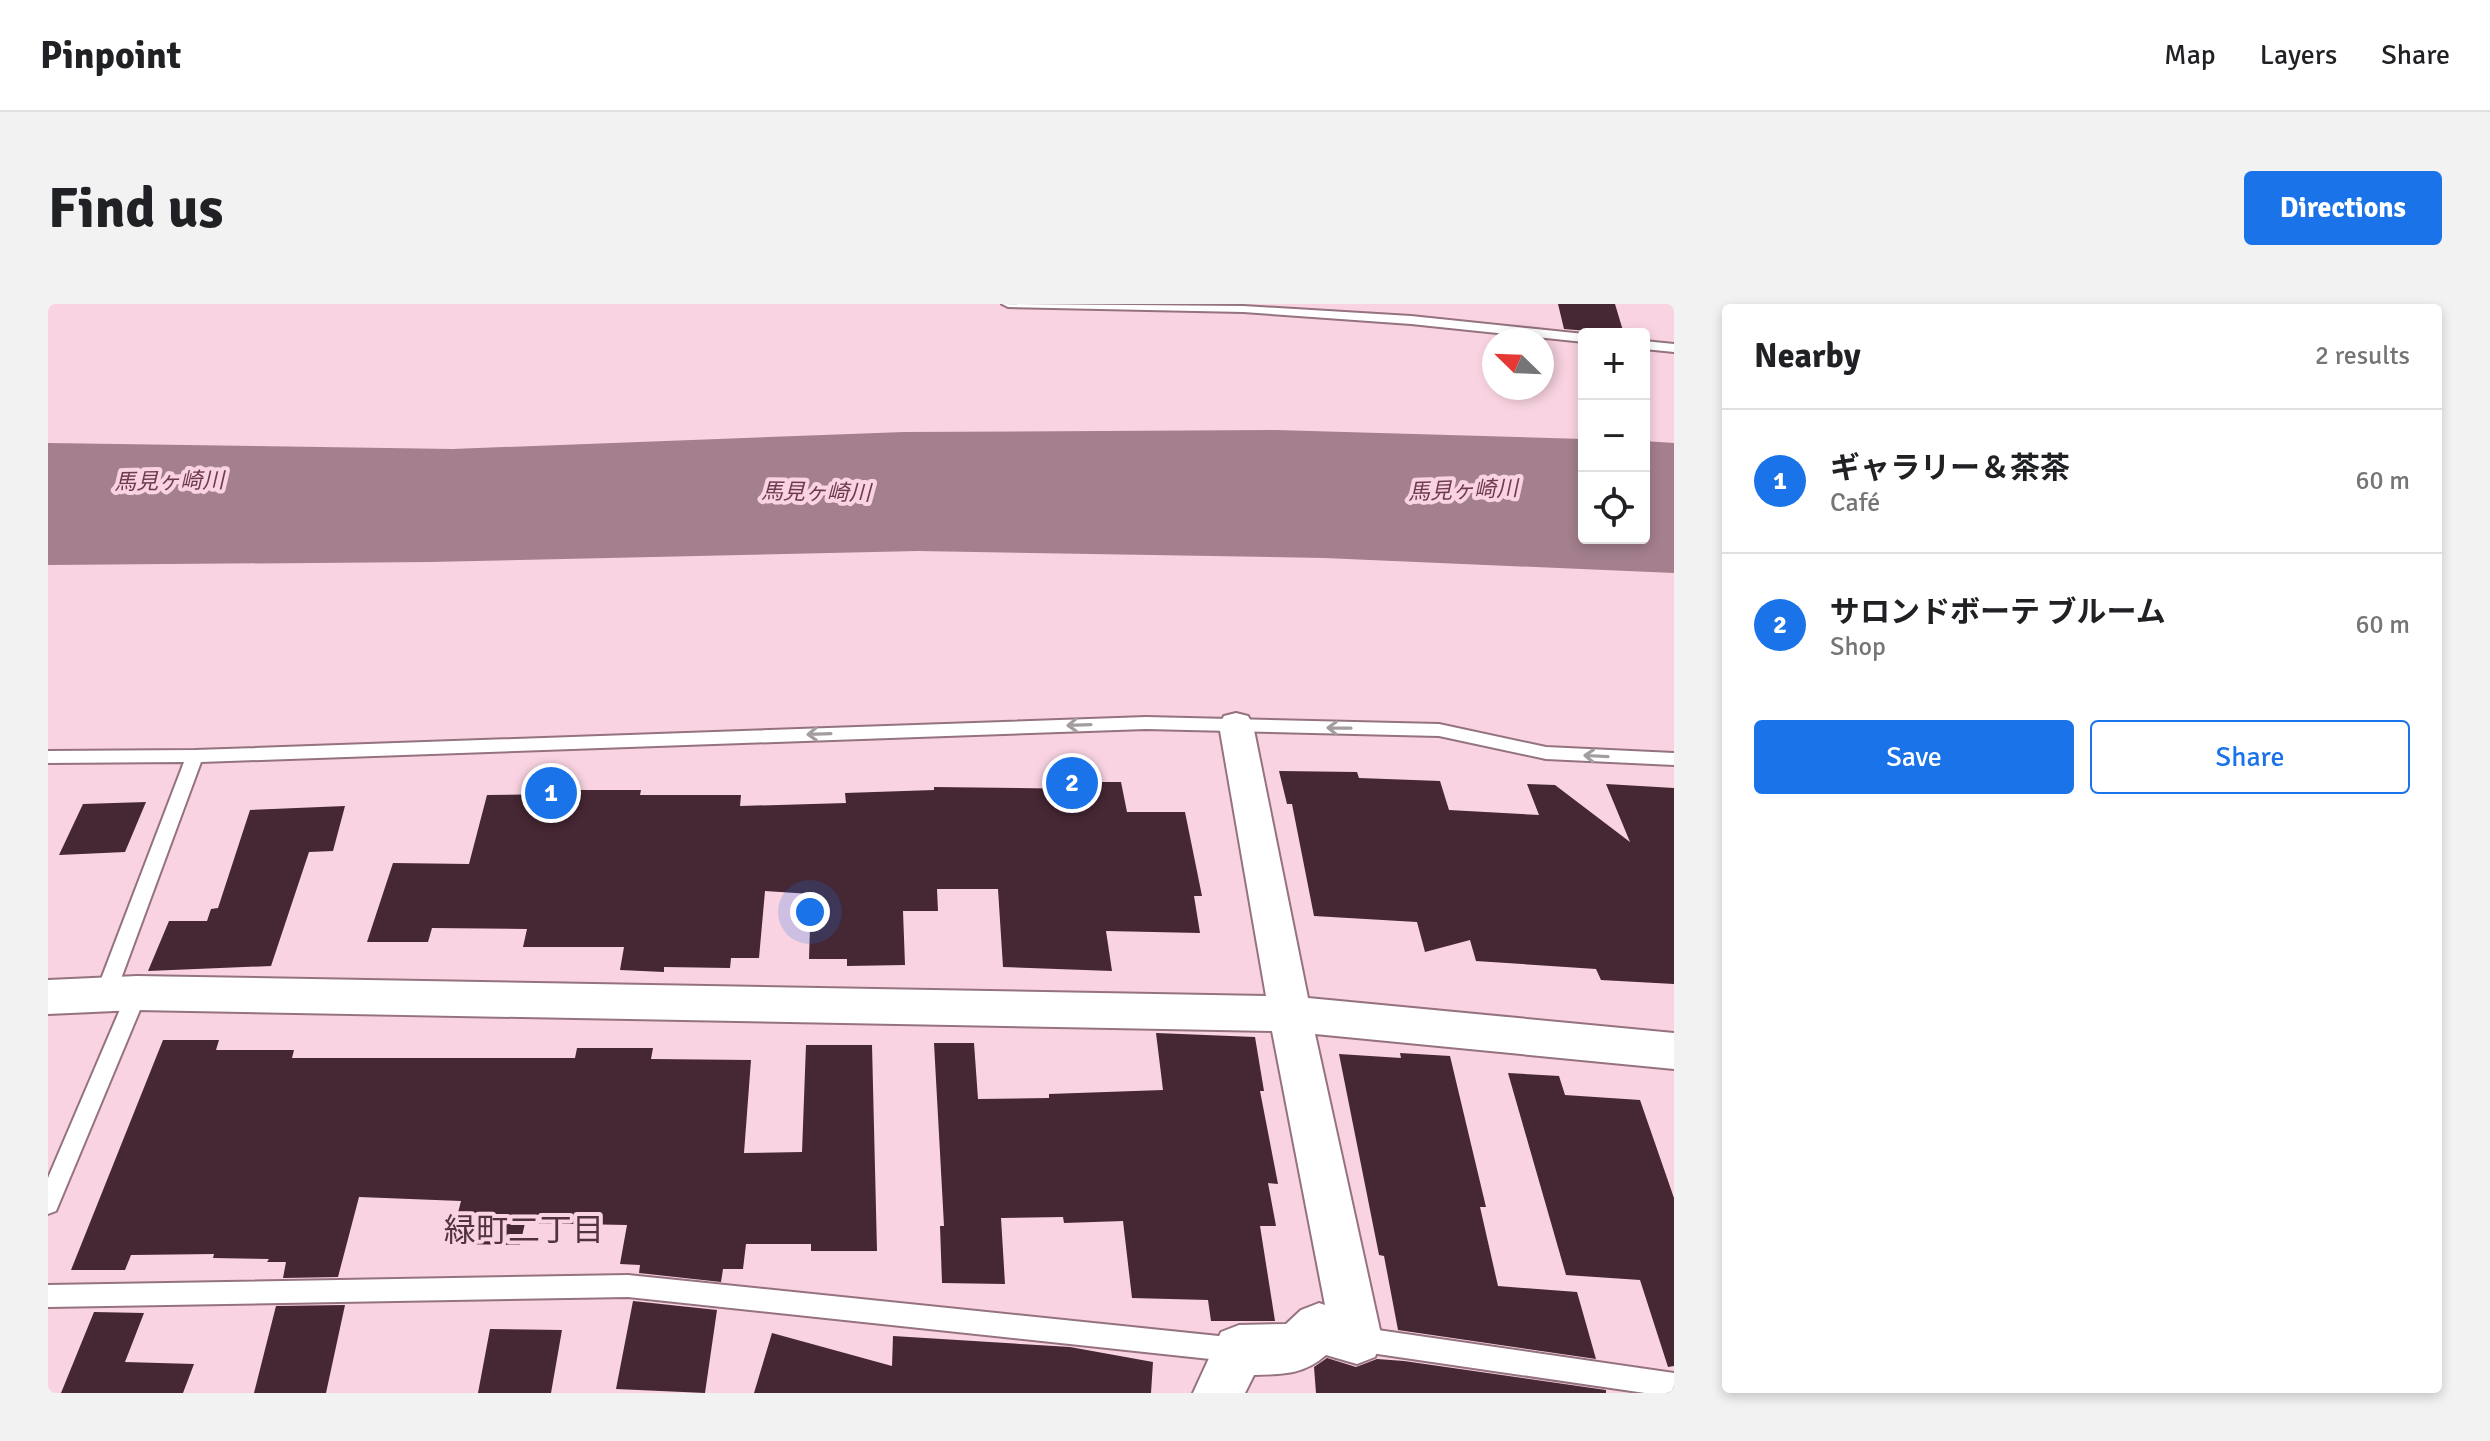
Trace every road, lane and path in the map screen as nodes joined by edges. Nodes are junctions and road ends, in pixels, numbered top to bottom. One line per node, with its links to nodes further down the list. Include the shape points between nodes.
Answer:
1 (1008, 304): 2 (lane, via 1243,309)
2 (1578, 337)
3 (1650, 346): 4 (lane)
4 (1674, 348)
5 (1236, 725): 6 (lane, one-way to 6, via 1146,723); 8 (lane, one-way to 5, via 1546,753 1439,730); 11 (street)
6 (195, 756): 7 (lane); 9 (lane)
7 (48, 757)
8 (1674, 759)
9 (121, 994): 10 (street); 11 (street); 13 (lane)
10 (48, 997)
11 (1290, 1014): 12 (street); 15 (street)
12 (1674, 1051)
13 (48, 1204)
14 (48, 1296): 16 (lane, via 628,1286)
15 (1357, 1339): 16 (street, via 1319,1328 1295,1349); 17 (lane)
16 (1239, 1350): 18 (street)
17 (1674, 1385)
18 (1219, 1393)

